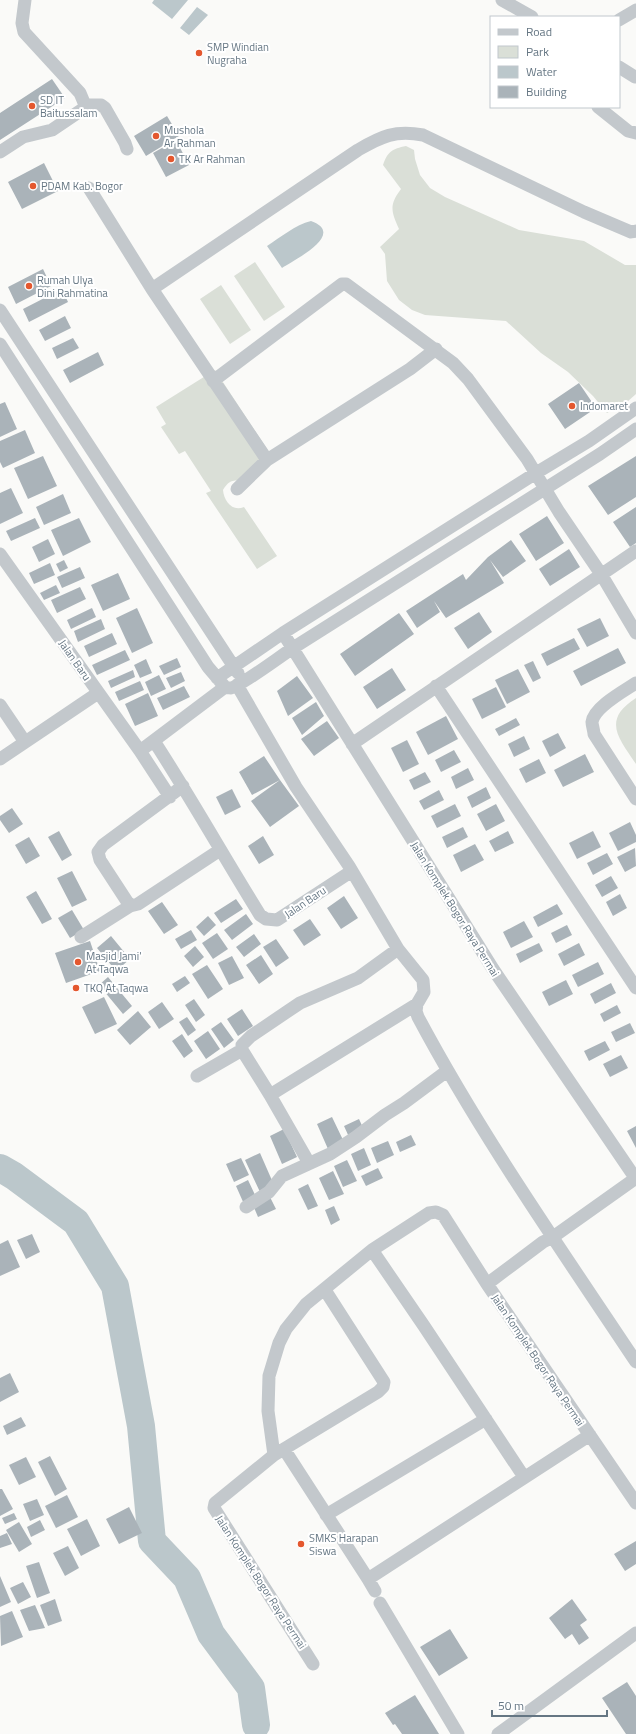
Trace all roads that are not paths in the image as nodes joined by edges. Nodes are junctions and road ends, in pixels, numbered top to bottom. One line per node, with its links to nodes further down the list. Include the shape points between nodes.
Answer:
1 (25, 0): 8 (street, via 22,23 24,32 80,93)
2 (502, 0): 4 (street)
3 (636, 10): 5 (street)
4 (530, 16)
5 (620, 19)
6 (620, 68): 7 (street)
7 (635, 77)
8 (85, 105): 11 (street, via 101,105 105,108); 12 (street, via 83,110 52,130 23,137)
9 (599, 108): 10 (street, via 628,131)
10 (636, 133)
11 (127, 149)
12 (0, 152)
13 (89, 188): 15 (street)
14 (636, 232): 15 (street, via 584,212 423,135 406,132 383,136 358,150)
15 (152, 288): 19 (street)
16 (0, 310): 23 (street)
17 (0, 344): 25 (street)
18 (436, 349): 19 (street, via 346,284 342,284); 22 (street, via 410,369); 24 (street, via 453,363 484,398)
19 (213, 380): 22 (street)
20 (636, 408): 24 (street, via 589,441)
21 (636, 429): 27 (street)
22 (267, 460): 26 (street)
23 (102, 464): 25 (street); 34 (street)
24 (536, 473): 27 (street); 32 (street)
25 (86, 476): 36 (street, via 208,667)
26 (237, 489)
27 (545, 489): 30 (street); 33 (street)
28 (636, 551): 30 (street)
29 (0, 554): 38 (street, Jalan Baru)
30 (602, 574): 31 (street); 37 (street)
31 (636, 633)
32 (283, 634): 33 (street, Jalan Komplek Bogor Raya Permai); 34 (street)
33 (293, 648): 36 (street); 42 (street, Jalan Komplek Bogor Raya Permai)
34 (234, 667): 36 (street); 36 (street)
35 (636, 683): 47 (street, via 604,705 592,721 594,734)
36 (228, 684): 40 (street); 49 (street)
37 (436, 686): 42 (street); 53 (street)
38 (98, 693): 41 (street); 43 (street, Jalan Baru)
39 (0, 705): 41 (street)
40 (154, 741): 43 (street); 45 (street, Jalan Baru)
41 (25, 742): 44 (street)
42 (352, 744): 60 (street, Jalan Komplek Bogor Raya Permai, via 493,969)
43 (140, 751): 46 (street, Jalan Baru)
44 (0, 759)
45 (183, 786): 46 (street); 48 (street, Jalan Baru)
46 (170, 797): 50 (street, via 103,845 98,852 100,860)
47 (636, 799)
48 (220, 850): 49 (street, Jalan Baru, via 260,915 266,919 277,920); 50 (street, via 138,904)
49 (352, 871): 52 (street)
50 (130, 906): 51 (street)
51 (81, 937)
52 (398, 949): 54 (street, via 423,980 424,992); 55 (street, via 358,978 300,1003 245,1041)
53 (636, 988)
54 (418, 1004): 56 (street, via 418,1017); 58 (street)
55 (242, 1050): 57 (street); 58 (street)
56 (447, 1071): 59 (street, via 385,1114 356,1138); 62 (street)
57 (197, 1076)
58 (270, 1095): 59 (street)
59 (309, 1163): 61 (street, via 282,1176 269,1192)
60 (636, 1179): 62 (street, Jalan Komplek Bogor Raya Permai)
61 (246, 1207)
62 (553, 1237): 64 (street, Jalan Komplek Bogor Raya Permai); 66 (street)
63 (372, 1250): 64 (street, Jalan Komplek Bogor Raya Permai, via 414,1221 436,1212 443,1215); 65 (street, Jalan Komplek Bogor Raya Permai); 67 (street)
64 (487, 1284): 68 (street, Jalan Komplek Bogor Raya Permai)
65 (325, 1290): 69 (street, Jalan Komplek Bogor Raya Permai, via 306,1304 286,1329 277,1348 269,1376 268,1411); 69 (street, Jalan Komplek Bogor Raya Permai, via 384,1382 383,1387)
66 (636, 1362)
67 (486, 1419): 70 (street); 72 (street)
68 (590, 1435): 70 (street, Jalan Komplek Bogor Raya Permai); 71 (street, Jalan Komplek Bogor Raya Permai)
69 (279, 1452): 72 (street, Jalan Komplek Bogor Raya Permai); 77 (street, Jalan Komplek Bogor Raya Permai, via 215,1502 214,1508)
70 (524, 1477): 73 (street, Jalan Komplek Bogor Raya Permai)
71 (636, 1503)
72 (326, 1515): 73 (street, Jalan Komplek Bogor Raya Permai)
73 (368, 1579): 74 (street)
74 (375, 1591)
75 (380, 1603): 78 (street)
76 (636, 1633): 79 (street)
77 (313, 1664)
78 (458, 1734)
79 (498, 1734)

